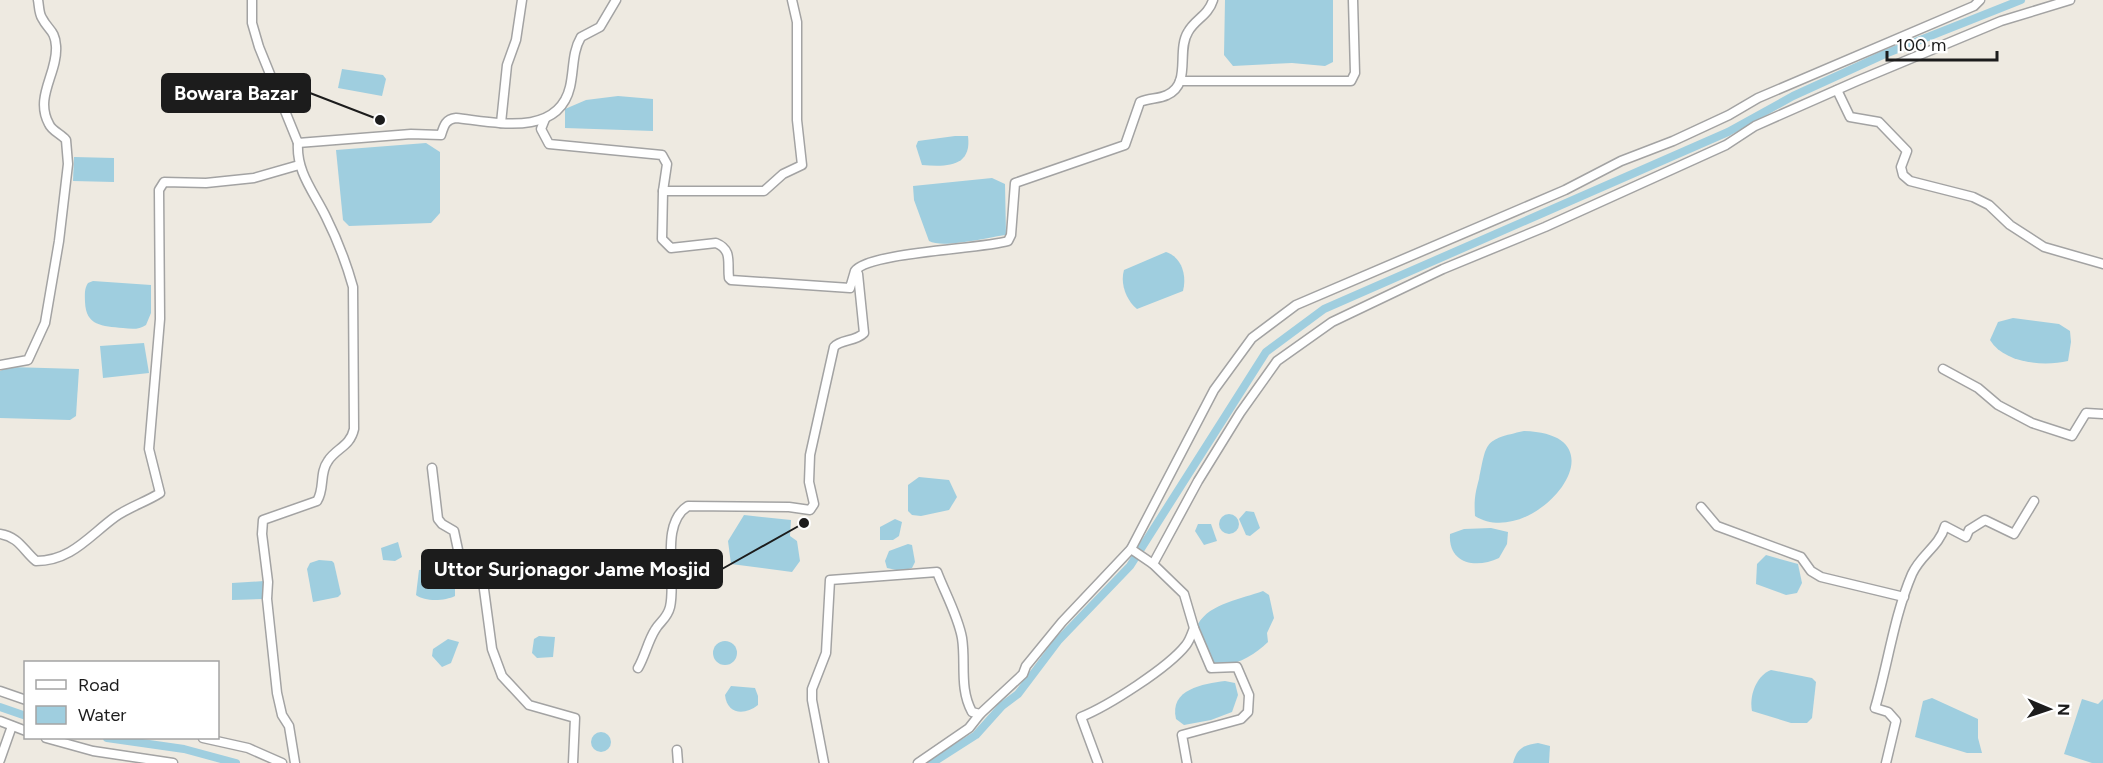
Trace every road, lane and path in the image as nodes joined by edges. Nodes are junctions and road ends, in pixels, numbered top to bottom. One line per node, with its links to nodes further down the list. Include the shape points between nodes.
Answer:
1 (38, 0): 19 (street, via 42,19 53,30 56,47 46,84 46,118 66,140 68,164 41,337 28,360)
2 (252, 0): 14 (street, via 257,39)
3 (522, 0): 13 (street, via 516,40 507,65)
4 (616, 0): 12 (street, via 600,27 581,37 564,103)
5 (792, 0): 16 (street, via 797,22 797,120 802,165 783,174 764,191)
6 (1213, 0): 10 (street, via 1207,13 1187,32)
7 (1353, 0): 10 (street, via 1355,73 1351,81)
8 (1980, 0): 26 (street, via 1974,6 1758,98 1565,190 1296,305 1252,338 1214,390)
9 (2070, 0): 11 (street, via 2001,21)
10 (1180, 81): 18 (street, via 1166,96 1140,102 1125,145 1016,182 1008,241 932,250)
11 (1837, 90): 17 (street, via 1850,117 1879,122 1907,151 1901,167 1910,181 1973,197 2044,247); 27 (street, via 1545,227 1443,268 1332,322 1289,351 1240,413)
12 (545, 119): 13 (street); 16 (street, via 541,129 549,144 662,154 667,164)
13 (501, 123): 14 (street, via 456,118 443,125 441,135 437,136 411,134)
14 (298, 143): 15 (street)
15 (299, 165): 25 (street, via 254,178 164,182 159,190 160,319 149,449 160,493 116,516 78,548 51,561 36,561 19,542); 43 (street, via 347,264 352,287 354,429 352,439 328,459 317,501 263,520 277,693 289,726)
16 (663, 191): 18 (street, via 660,231 666,245 723,246 728,252 732,280 849,288)
17 (2103, 264)
18 (858, 267): 30 (street, via 864,333 834,345 810,455 809,482 814,504 810,510 688,506 677,512 672,525 670,606)
19 (0, 365)
20 (1943, 369): 21 (street, via 2032,423 2072,436 2086,413)
21 (2103, 414)
22 (432, 468): 44 (street, via 438,519 454,531 461,564 481,567 492,649 502,676 529,705 575,718)
23 (2034, 501): 28 (street, via 2014,534 1985,520 1969,530 1966,537 1945,526 1939,543 1921,556)
24 (1701, 507): 28 (street, via 1717,526 1801,557 1821,577)
25 (0, 534)
26 (1131, 549): 27 (street); 33 (street, via 1062,622 1023,674)
27 (1153, 564): 29 (street, via 1184,594)
28 (1904, 597): 50 (street, via 1875,708 1896,720)
29 (1194, 628): 48 (street, via 1187,644 1169,661 1099,710 1081,717); 49 (street, via 1211,668 1237,667 1249,695 1248,712 1241,719 1182,735)
30 (638, 668)
31 (0, 691): 32 (street)
32 (24, 699)
33 (980, 714): 46 (street, via 969,707 961,673 962,638 938,572 830,580 826,653 812,689); 47 (street, via 969,728)
34 (0, 721): 35 (street)
35 (12, 726): 36 (street); 40 (street)
36 (24, 730)
37 (50, 739): 41 (street, via 93,751)
38 (208, 739): 42 (street, via 248,748)
39 (677, 750): 45 (street)
40 (0, 760)
41 (173, 763)
42 (282, 763)
43 (295, 763)
44 (573, 763)
45 (678, 763)
46 (824, 763)
47 (918, 763)
48 (1098, 763)
49 (1187, 763)
50 (1886, 763)

